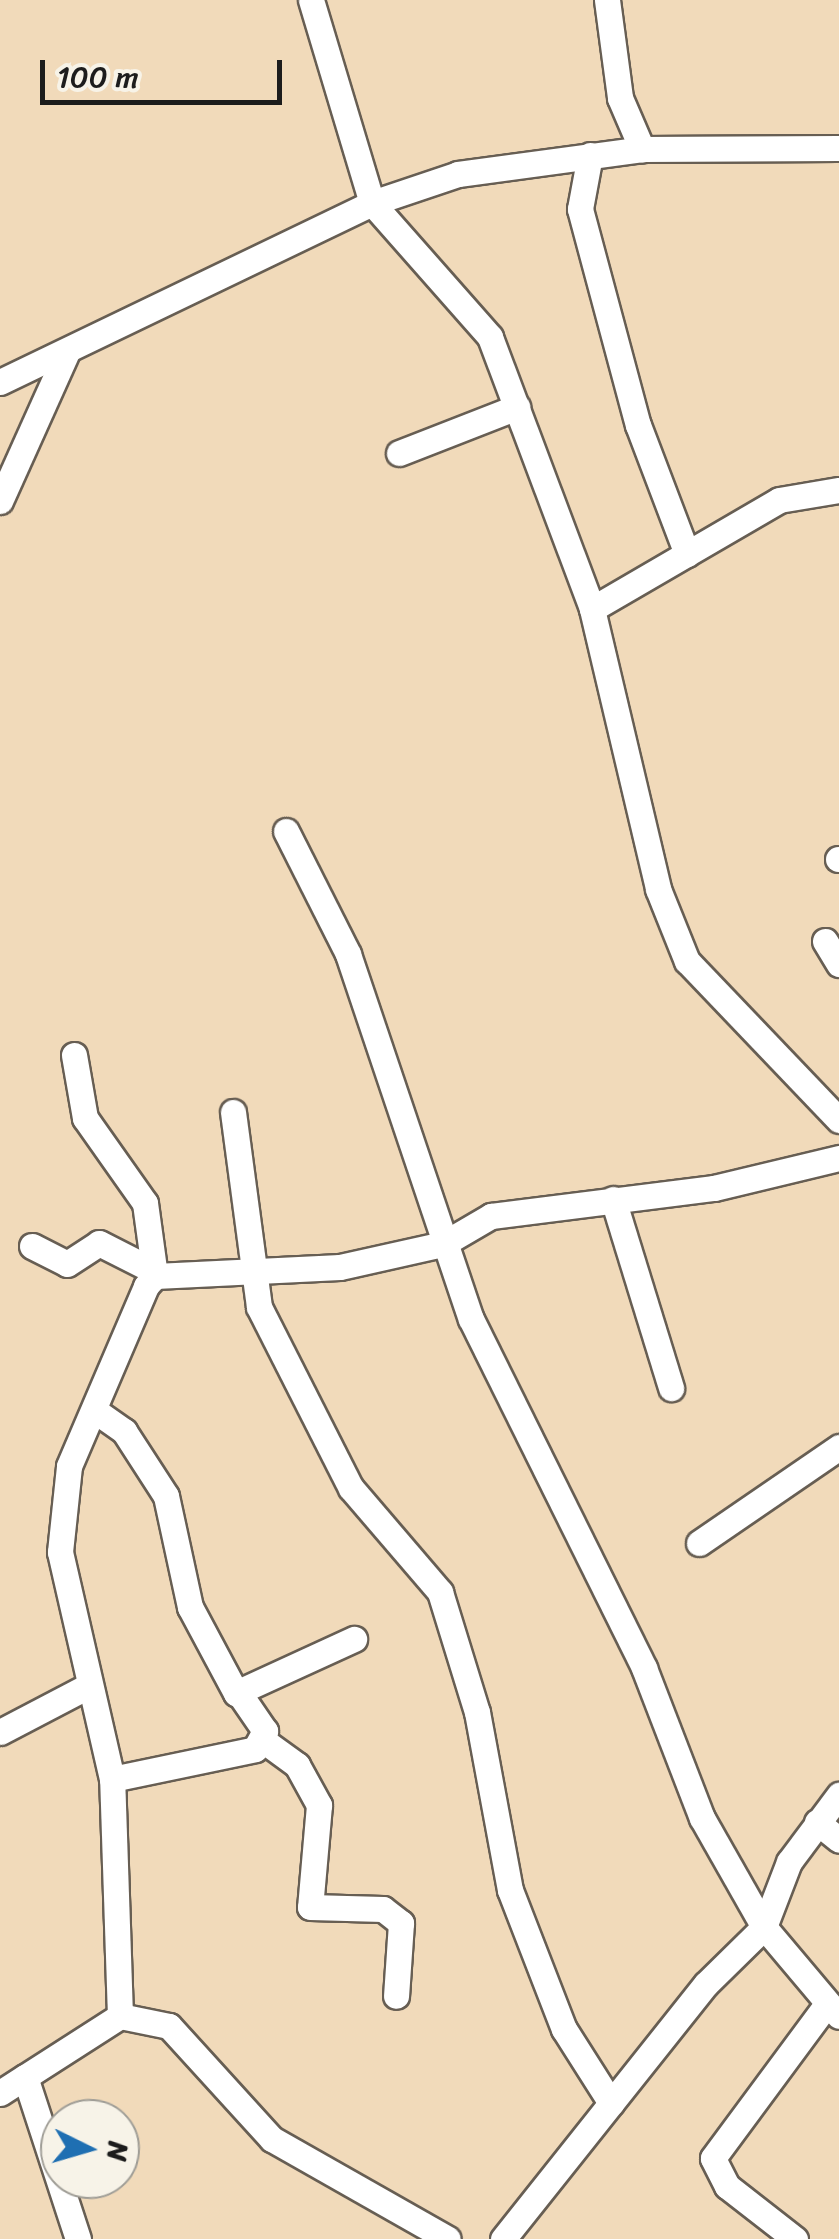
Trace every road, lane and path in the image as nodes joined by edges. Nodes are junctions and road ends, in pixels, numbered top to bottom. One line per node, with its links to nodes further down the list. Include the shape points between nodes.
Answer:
1 (311, 0): 6 (street)
2 (608, 0): 4 (street, via 620,98)
3 (839, 148): 4 (street)
4 (642, 149): 5 (street)
5 (590, 155): 6 (street, via 458,174); 13 (street, via 580,209 638,425)
6 (372, 204): 7 (street); 9 (street, via 490,337)
7 (67, 352): 8 (street); 12 (street)
8 (7, 375)
9 (517, 408): 10 (street); 14 (street)
10 (399, 453)
11 (839, 490): 13 (street, via 779,500)
12 (0, 501)
13 (686, 554): 14 (street)
14 (592, 609): 20 (street, via 658,889 687,961)
15 (286, 832): 23 (street, via 348,954)
16 (824, 941): 17 (street)
17 (839, 964)
18 (74, 1055): 25 (street, via 85,1118 145,1202)
19 (233, 1112): 26 (street)
20 (839, 1120)
21 (839, 1158): 22 (street)
22 (613, 1200): 23 (street, via 491,1216); 27 (street)
23 (443, 1244): 26 (street); 40 (street, via 552,1495 644,1668 702,1818)
24 (32, 1246): 25 (street, via 66,1264 98,1243)
25 (152, 1272): 26 (street); 28 (street)
26 (258, 1278): 46 (street, via 266,1322 350,1488 440,1592 477,1712 510,1890 564,2029)
27 (671, 1388)
28 (94, 1410): 32 (street, via 69,1466 60,1552); 33 (street, via 124,1431 166,1496 190,1607)
29 (839, 1447): 30 (street)
30 (698, 1543)
31 (354, 1639): 33 (street)
32 (88, 1686): 34 (street); 36 (street)
33 (242, 1696): 35 (street)
34 (0, 1732)
35 (264, 1742): 36 (street, via 226,1758 142,1766); 41 (street, via 298,1765 319,1806 310,1906 383,1909 401,1924)
36 (112, 1780): 43 (street)
37 (839, 1795): 38 (street)
38 (817, 1822): 39 (street); 40 (street)
39 (839, 1840)
40 (764, 1927): 42 (street); 46 (street)
41 (396, 1996)
42 (833, 2010): 50 (street, via 713,2158 727,2186)
43 (120, 2016): 44 (street); 48 (street, via 169,2026 272,2138)
44 (25, 2077): 45 (street); 47 (street)
45 (0, 2093)
46 (610, 2103): 49 (street)
47 (78, 2239)
48 (448, 2239)
49 (502, 2239)
50 (795, 2239)

